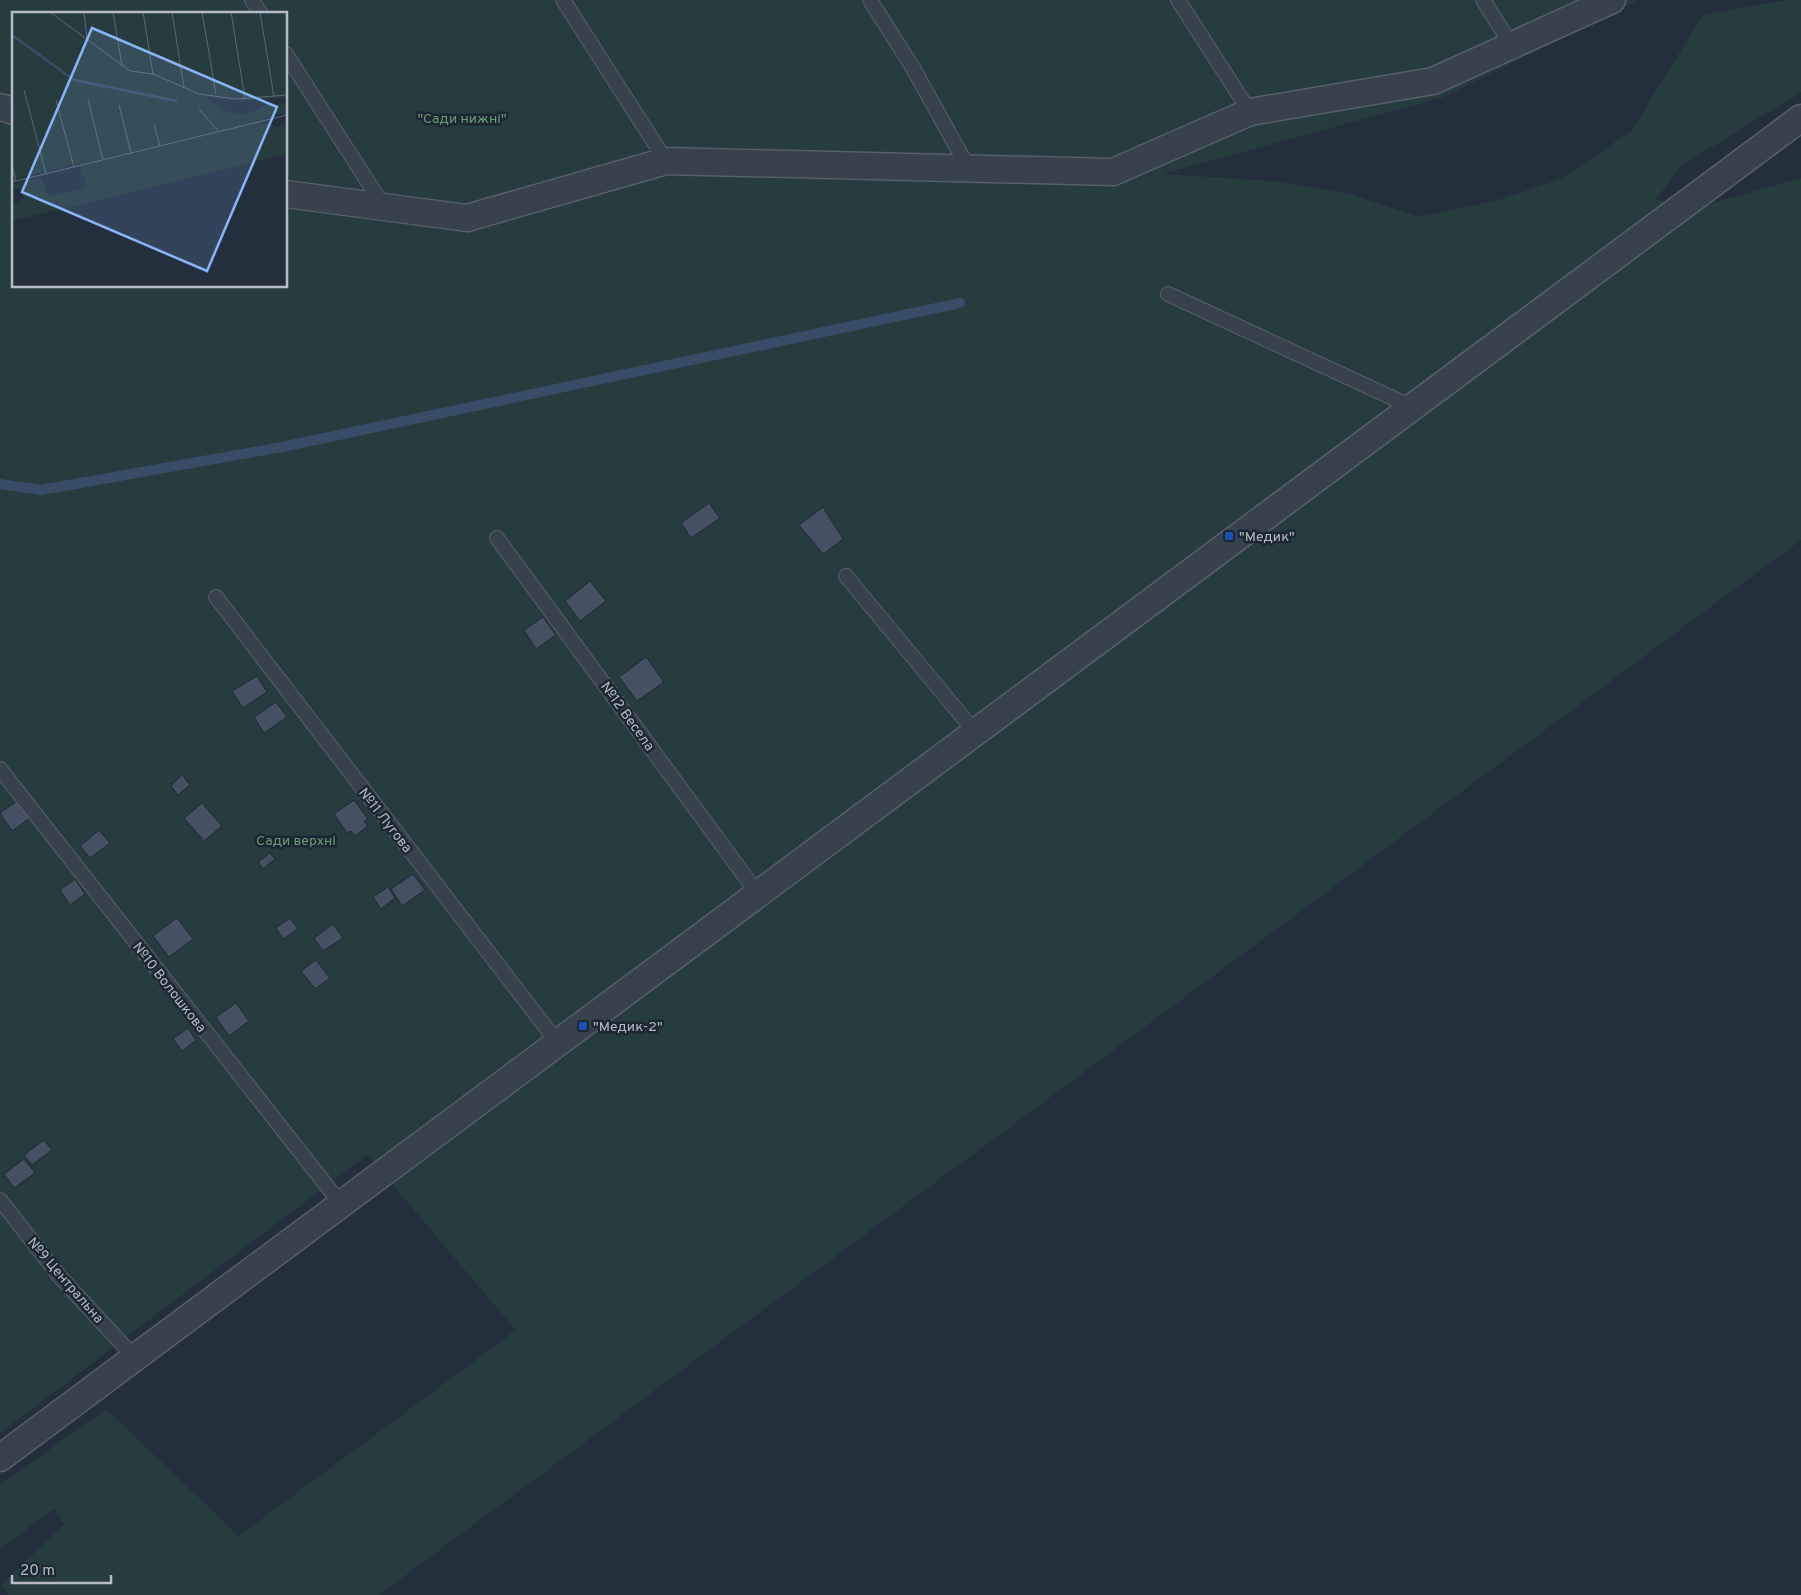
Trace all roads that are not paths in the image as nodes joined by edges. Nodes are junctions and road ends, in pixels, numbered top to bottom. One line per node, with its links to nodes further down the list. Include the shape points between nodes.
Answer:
1 (252, 0): 7 (lane)
2 (563, 0): 12 (lane)
3 (870, 0): 13 (lane, via 913,68)
4 (1178, 0): 10 (lane)
5 (1483, 0): 8 (lane)
6 (1612, 0): 8 (street)
7 (260, 12)
8 (1512, 46): 10 (street, via 1434,80)
9 (288, 57): 15 (lane)
10 (1250, 112): 13 (street, via 1113,172)
11 (1801, 118): 17 (street)
12 (666, 161): 13 (street); 15 (street, via 467,218)
13 (969, 169)
14 (288, 194): 15 (street)
15 (384, 207)
16 (1168, 294): 17 (lane)
17 (1412, 407): 21 (street)
18 (497, 538): 23 (lane, №12 Весела)
19 (846, 576): 21 (lane)
20 (216, 597): 24 (lane, №11 Лугова)
21 (975, 732): 23 (street)
22 (0, 769): 26 (lane, №10 Волошкова)
23 (758, 894): 24 (street)
24 (557, 1042): 26 (street)
25 (0, 1200): 27 (lane, №9 Центральна, via 60,1278)
26 (341, 1204): 27 (street)
27 (135, 1358): 28 (street)
28 (0, 1458)

